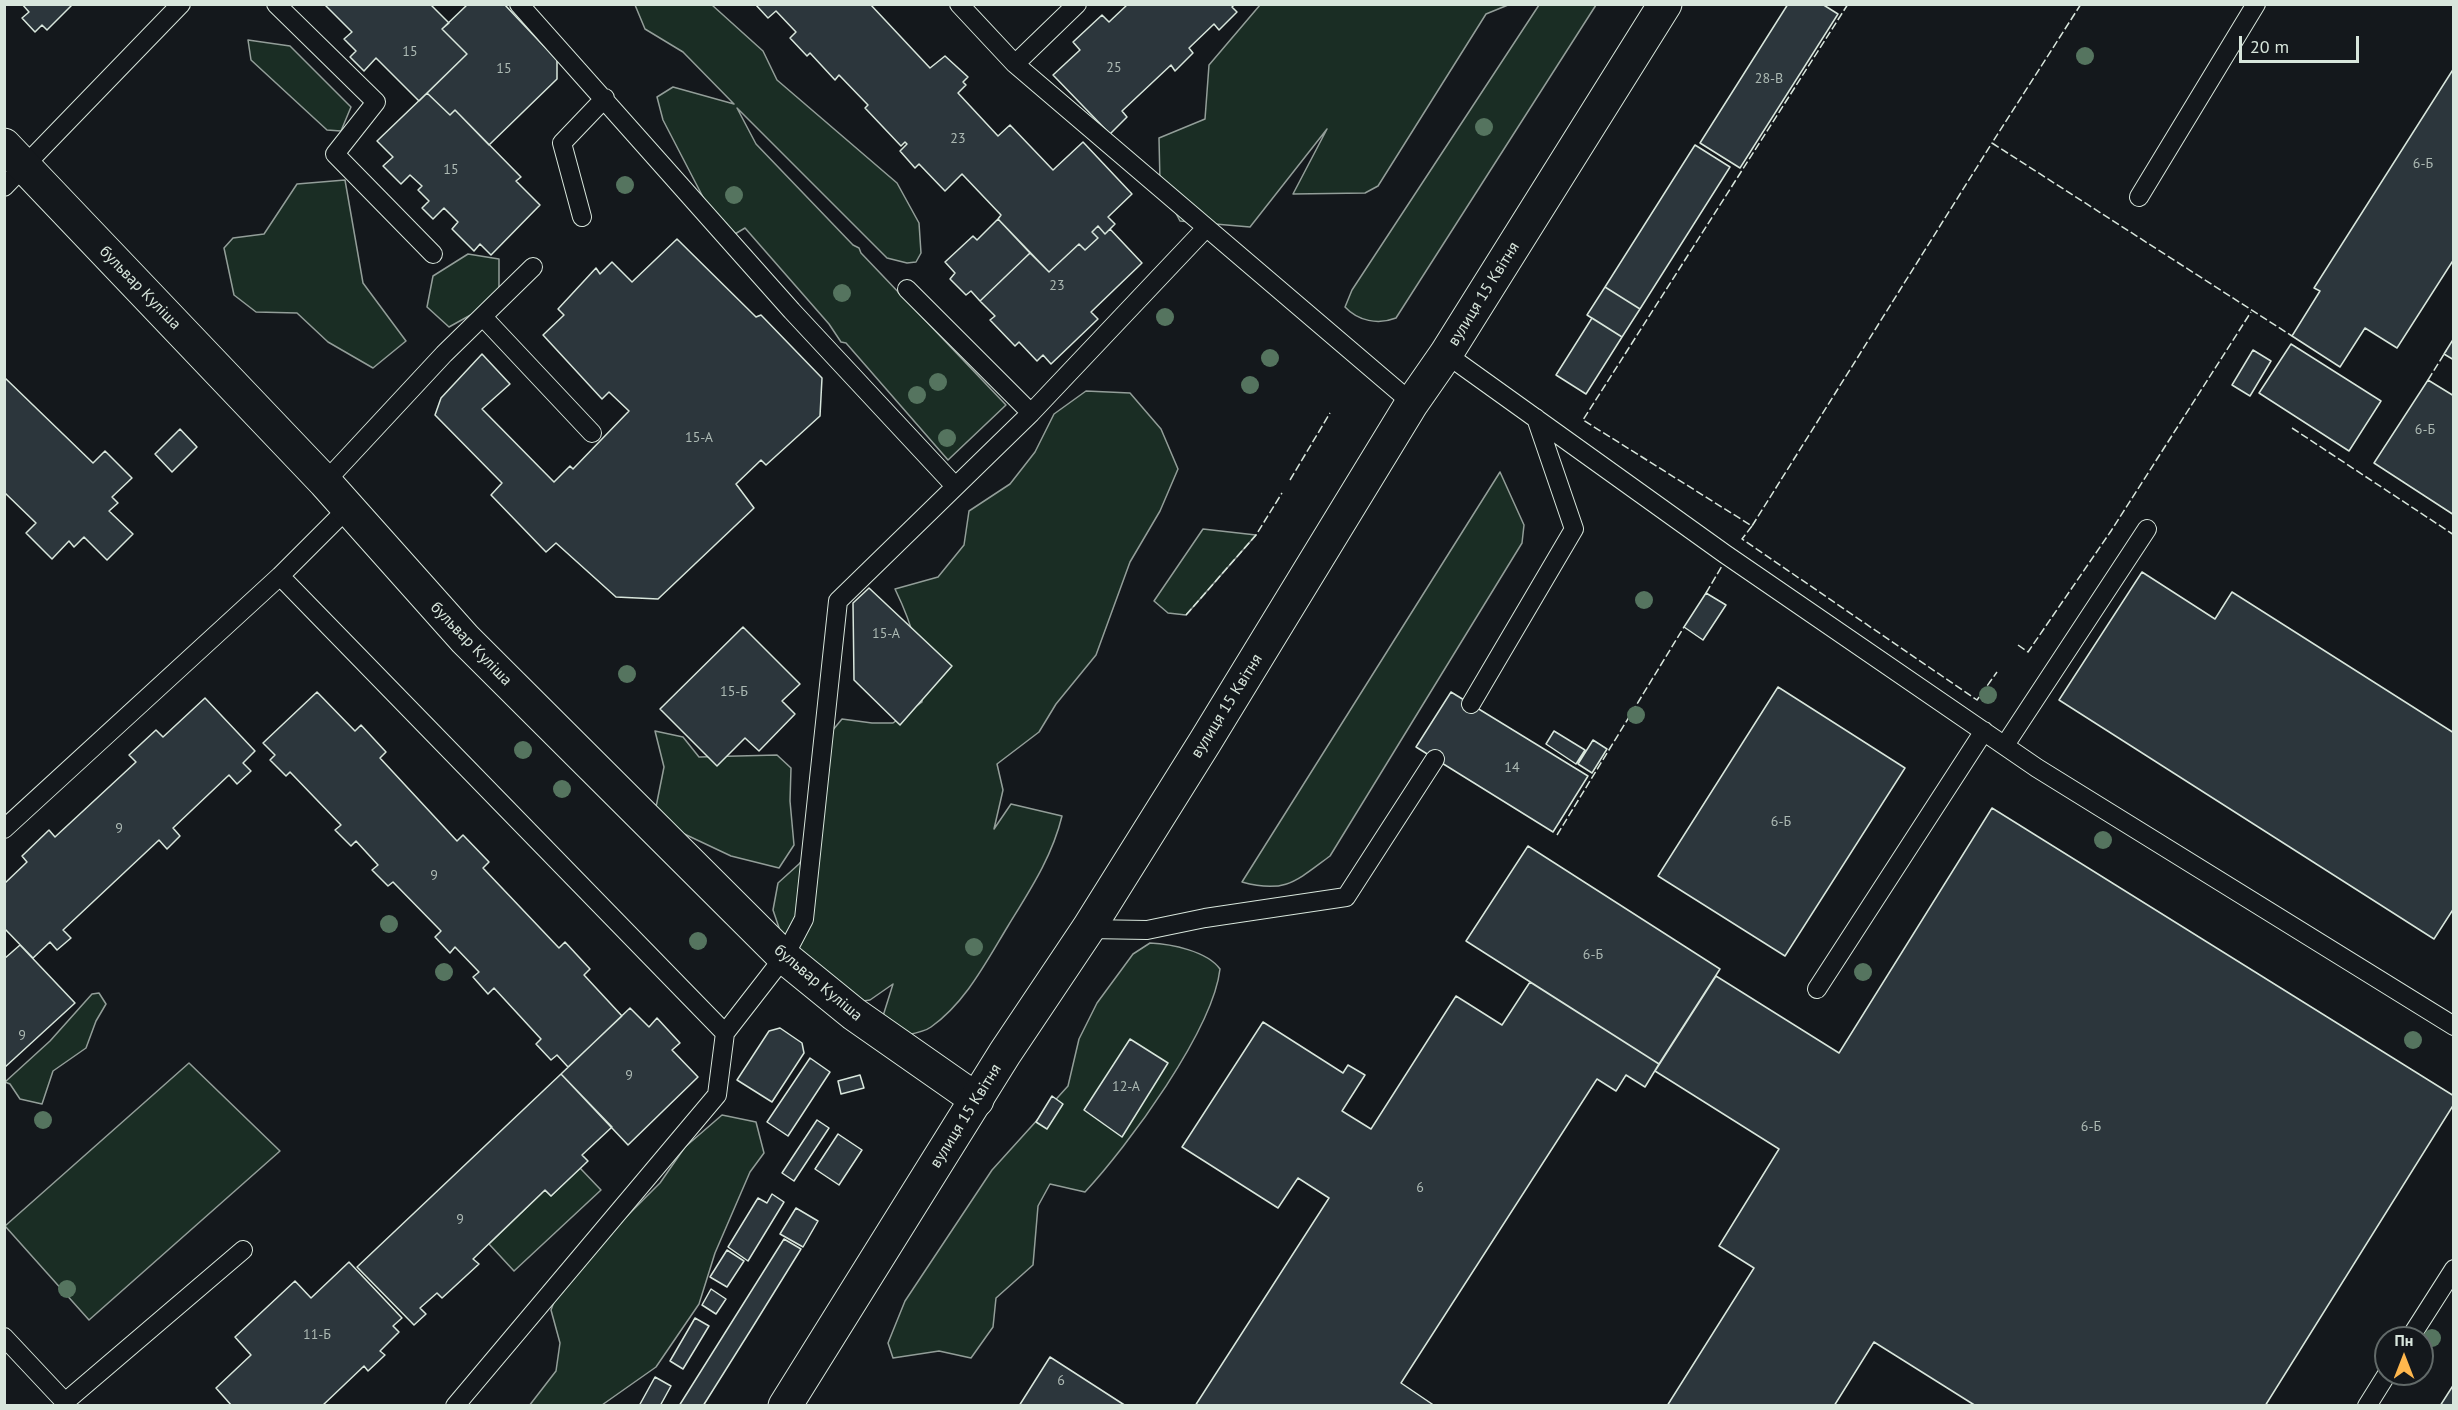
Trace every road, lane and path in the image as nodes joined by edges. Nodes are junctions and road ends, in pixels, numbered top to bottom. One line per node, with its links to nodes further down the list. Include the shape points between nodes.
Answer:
1 (182, 4): 10 (lane)
2 (276, 4): 14 (lane, via 376,102 335,154)
3 (519, 4): 9 (lane)
4 (959, 4): 8 (lane)
5 (1077, 4): 8 (lane)
6 (1665, 4): 18 (main road, вулиця 15 Квітня)
7 (2256, 4): 11 (lane)
8 (1015, 64): 13 (lane)
9 (605, 98): 12 (lane, via 562,143); 24 (lane, via 792,311)
10 (11, 166): 23 (main road, бульвар Куліша)
11 (2139, 197)
12 (582, 217)
13 (1206, 228): 19 (lane); 20 (lane)
14 (433, 254)
15 (533, 267): 17 (lane)
16 (907, 289): 20 (lane)
17 (483, 317): 22 (lane); 23 (lane)
18 (1446, 354): 19 (main road, вулиця 15 Квітня); 21 (lane)
19 (1412, 403): 33 (main road, вулиця 15 Квітня)
20 (1031, 413): 24 (lane)
21 (1536, 418): 28 (lane, via 1574,529); 29 (lane, via 1725,554)
22 (592, 433)
23 (325, 482): 25 (main road, бульвар Куліша)
24 (956, 486): 34 (lane, via 838,600 804,918)
25 (348, 508): 27 (lane); 34 (main road, бульвар Куліша, via 465,639)
26 (2147, 529): 30 (lane)
27 (280, 576): 32 (lane); 37 (lane)
28 (1471, 704)
29 (1984, 731): 30 (lane); 35 (lane)
30 (2005, 745): 36 (lane)
31 (1436, 759): 33 (lane, via 1346,897 1147,930)
32 (4, 829)
33 (1088, 928): 38 (main road, вулиця 15 Квітня)
34 (784, 957): 37 (lane); 38 (main road, бульвар Куліша, via 854,1014)
35 (1817, 989)
36 (2454, 1026)
37 (725, 1033): 44 (lane, via 717,1095)
38 (977, 1100): 45 (main road, вулиця 15 Квітня)
39 (243, 1250): 42 (lane, via 65,1402)
40 (2454, 1269): 41 (lane)
41 (2418, 1326)
42 (4, 1337)
43 (2380, 1386): 46 (lane)
44 (455, 1406)
45 (785, 1406)
46 (2367, 1406)

